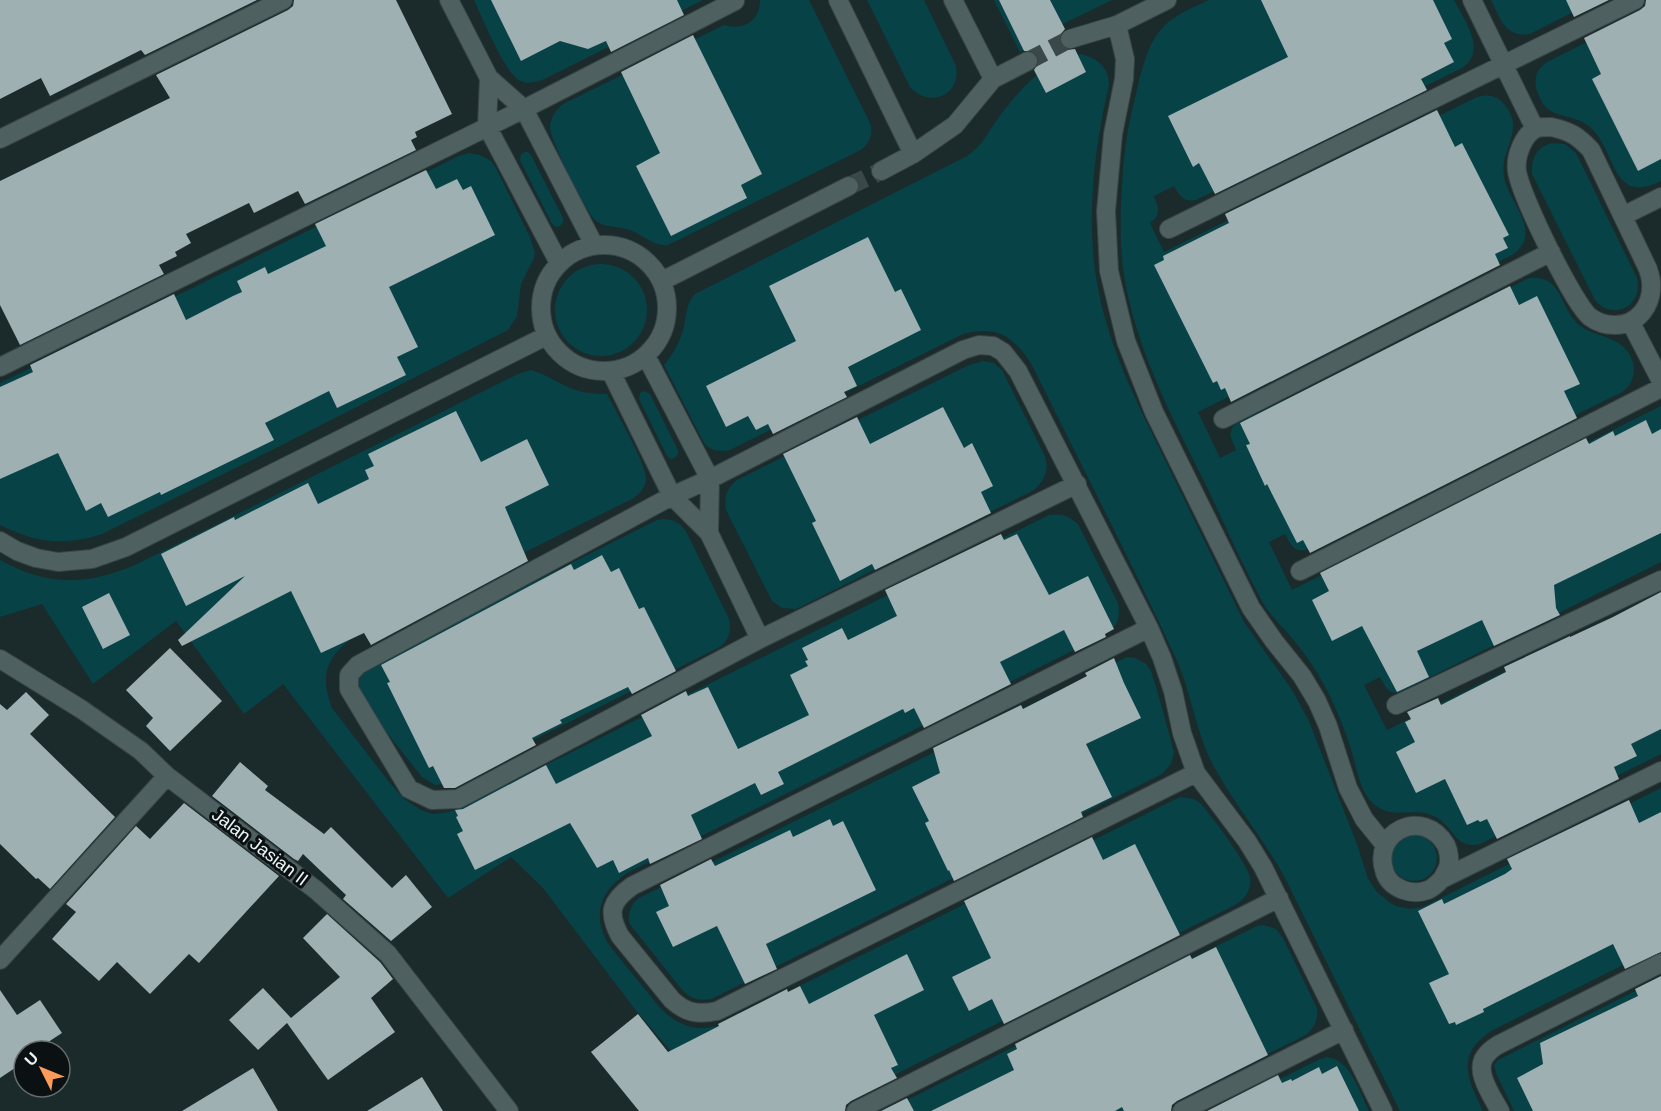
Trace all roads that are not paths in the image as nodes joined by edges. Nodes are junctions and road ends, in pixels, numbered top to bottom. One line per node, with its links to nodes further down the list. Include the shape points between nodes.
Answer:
1 (283, 0): 18 (street)
2 (449, 0): 13 (street)
3 (838, 0): 19 (street)
4 (953, 0): 14 (street)
5 (1167, 0): 9 (street)
6 (1473, 0): 12 (street)
7 (1635, 0): 12 (street)
8 (735, 1): 15 (street)
9 (1117, 26): 10 (street); 51 (street, via 1125,59 1124,78 1113,134 1106,211 1109,271 1126,341 1154,412 1251,608 1317,700 1348,788 1364,819)
10 (1070, 39)
11 (1028, 61): 14 (street)
12 (1504, 64): 17 (street); 24 (street)
13 (489, 78): 15 (street); 16 (street)
14 (993, 79): 19 (street, via 956,125)
15 (524, 109): 16 (street); 25 (street)
16 (487, 126): 27 (street); 32 (street)
17 (1536, 129): 23 (street, via 1551,126 1580,138 1591,150); 26 (street, via 1524,140 1516,169)
18 (0, 139)
19 (913, 154): 20 (street)
20 (882, 171)
21 (849, 186): 28 (street)
22 (1661, 197): 23 (street)
23 (1623, 216): 29 (street, via 1652,282 1650,298)
24 (1169, 229)
25 (594, 245): 27 (street, via 574,251); 28 (street, via 621,246 645,259)
26 (1551, 252): 29 (street, via 1579,304 1590,316 1604,325); 36 (street)
27 (559, 263): 30 (street, via 544,285 540,310)
28 (662, 281): 31 (street, via 668,307 662,334)
29 (1631, 323): 34 (street)
30 (546, 336): 33 (street, via 562,357 585,369); 41 (street, via 126,547 93,559 58,562 36,558)
31 (646, 356): 33 (street); 37 (street)
32 (0, 368)
33 (611, 372): 39 (street)
34 (1661, 381)
35 (1661, 388): 42 (street)
36 (1223, 419)
37 (710, 479): 38 (street, via 979,345 1003,352 1018,371); 39 (street); 40 (street)
38 (1077, 484): 44 (street); 45 (street)
39 (672, 496): 40 (street); 45 (street, via 358,665 349,675 349,689 409,789 432,800 458,799)
40 (710, 533): 45 (street)
41 (0, 541)
42 (1300, 571)
43 (1661, 580): 47 (street)
44 (1149, 628): 49 (street, via 1162,658); 49 (street, via 632,886 615,903 614,924 681,1008 704,1014 717,1011)
45 (760, 639)
46 (0, 659): 50 (street, Jalan Jasian II, via 141,751)
47 (1396, 705)
48 (1661, 771): 52 (street)
49 (1196, 773): 53 (street, via 1247,841)
50 (167, 776): 54 (street); 57 (street, Jalan Jasian II, via 316,890 388,954)
51 (1385, 845): 52 (street, via 1382,861 1386,877 1398,888 1421,892); 52 (street, via 1395,832 1409,825 1426,826 1440,835 1448,849 1449,865)
52 (1442, 879)
53 (1280, 898): 56 (street); 58 (street)
54 (0, 960)
55 (1661, 963): 61 (street, via 1485,1055 1483,1079)
56 (1344, 1030): 59 (street); 60 (street)
57 (509, 1111)
58 (856, 1111)
59 (1182, 1111)
60 (1383, 1111)
61 (1500, 1111)

